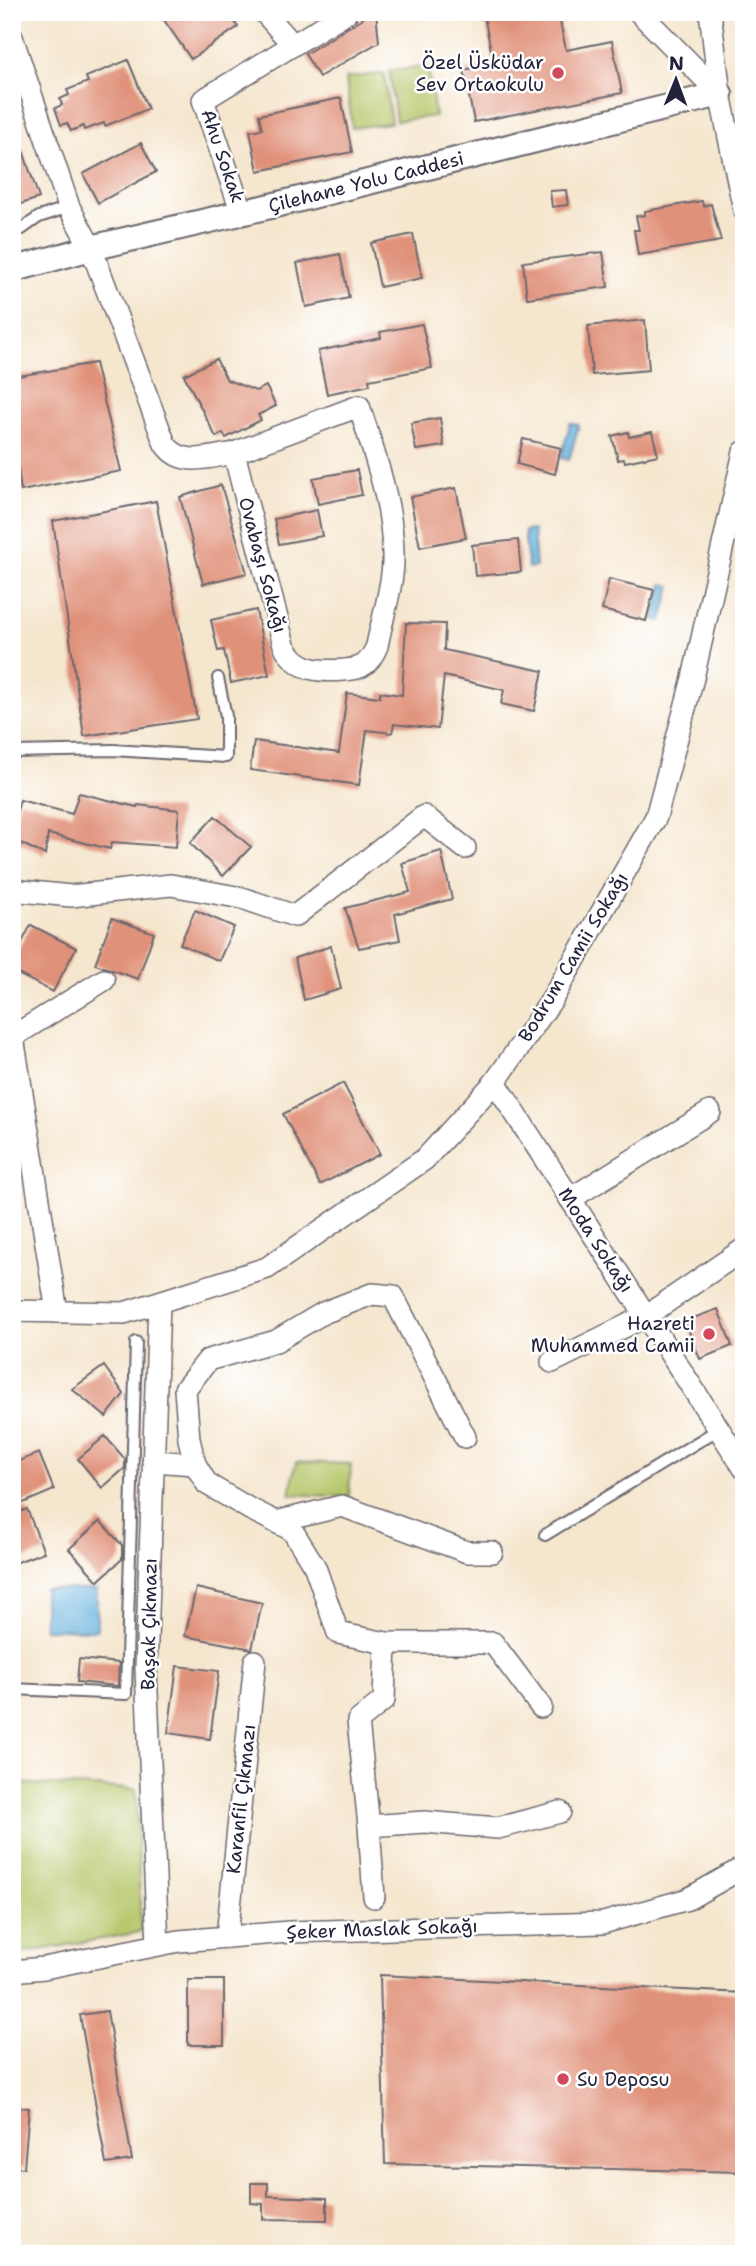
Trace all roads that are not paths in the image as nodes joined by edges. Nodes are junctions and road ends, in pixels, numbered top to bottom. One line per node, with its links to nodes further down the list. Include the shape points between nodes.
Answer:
1 (264, 12): 6 (street)
2 (347, 12): 6 (street, Ahu Sokak)
3 (639, 12): 7 (street)
4 (710, 12): 7 (street)
5 (12, 37): 8 (street, Ovabaşı Sokağı)
6 (293, 45): 10 (street, Ahu Sokak, via 203,100)
7 (720, 93): 9 (street); 10 (street, Çilehane Yolu Caddesi)
8 (69, 208): 11 (lane); 12 (street, Ovabaşı Sokağı)
9 (744, 210)
10 (242, 213): 12 (street, Çilehane Yolu Caddesi)
11 (12, 232)
12 (92, 248): 13 (street, Çilehane Yolu Caddesi); 15 (street, Ovabaşı Sokağı, via 170,453 189,460)
13 (12, 270)
14 (744, 452): 22 (street, Bodrum Camii Sokağı, via 656,817 551,1001)
15 (233, 453): 15 (street, Ovabaşı Sokağı, via 359,407 386,496 393,563 377,646 365,664 323,671 308,669 289,655)
16 (218, 678): 17 (lane, via 226,716 226,757 113,750)
17 (12, 752)
18 (466, 848): 19 (street, via 425,816 295,916 242,898 171,885 71,896)
19 (12, 890)
20 (104, 980): 21 (street)
21 (13, 1037): 28 (street)
22 (495, 1082): 24 (street, Moda Sokağı); 26 (street, Bodrum Camii Sokağı, via 425,1159 267,1269)
23 (710, 1112): 24 (street)
24 (570, 1199): 29 (street, Moda Sokağı)
25 (744, 1250): 29 (street)
26 (159, 1303): 28 (street, Bodrum Camii Sokağı, via 124,1313); 34 (street, Başak Çıkmazı)
27 (12, 1311): 28 (street, Bodrum Camii Sokağı)
28 (57, 1312)
29 (646, 1316): 31 (street); 32 (street, Moda Sokağı)
30 (136, 1342): 42 (lane, via 126,1694)
31 (552, 1362)
32 (719, 1429): 36 (street, Moda Sokağı); 38 (lane)
33 (465, 1437): 35 (street, via 393,1296 372,1294 323,1313 276,1341 208,1360 185,1389)
34 (153, 1461): 35 (street); 49 (street, Başak Çıkmazı, via 146,1669)
35 (195, 1464): 37 (street, via 207,1484)
36 (744, 1468)
37 (276, 1522): 39 (street, via 342,1506 467,1552); 40 (street, via 292,1530 315,1567 338,1633)
38 (545, 1535)
39 (492, 1552)
40 (386, 1643): 43 (street, via 493,1643); 45 (street, via 384,1700 358,1721)
41 (255, 1661): 48 (street, Karanfil Çıkmazı)
42 (12, 1689)
43 (541, 1707)
44 (560, 1812): 45 (street, via 498,1828 424,1822)
45 (369, 1826): 47 (street)
46 (744, 1867): 48 (street, Şeker Maslak Sokağı, via 688,1899 603,1923)
47 (374, 1897)
48 (227, 1937): 49 (street, Şeker Maslak Sokağı)
49 (158, 1945): 50 (street, Şeker Maslak Sokağı)
50 (12, 1971)

